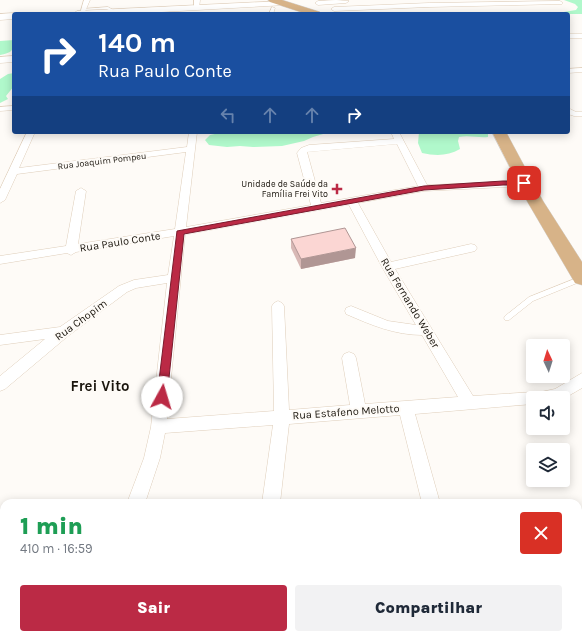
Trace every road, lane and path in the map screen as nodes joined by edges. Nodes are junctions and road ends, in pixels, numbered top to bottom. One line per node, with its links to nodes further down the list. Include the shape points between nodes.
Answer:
1 (87, 0): 10 (street)
2 (350, 0): 4 (street); 5 (street, via 332,10)
3 (524, 2): 6 (street); 8 (street)
4 (318, 3)
5 (415, 3): 8 (street)
6 (560, 3)
7 (276, 5): 9 (main road); 12 (main road); 13 (main road)
8 (469, 5)
9 (197, 8): 11 (main road)
10 (82, 12)
11 (130, 12)
12 (299, 12)
13 (308, 12)
14 (12, 17): 15 (main road)
15 (0, 18)
16 (570, 36): 17 (street)
17 (582, 36)
18 (12, 59): 19 (main road)
19 (0, 60)
20 (582, 70): 21 (street)
21 (570, 71)
22 (12, 108): 23 (street)
23 (0, 109)
24 (30, 134): 30 (street)
25 (193, 134): 29 (street)
26 (396, 134): 28 (street)
27 (500, 134): 31 (main road)
28 (399, 141): 32 (street); 36 (street, via 304,150 302,153)
29 (191, 149): 30 (street, Rua Joaquim Pompeu); 37 (street)
30 (12, 172): 34 (street)
31 (524, 183): 32 (street, Rua Paulo Conte); 39 (main road)
32 (424, 188): 35 (street, Rua Paulo Conte)
33 (82, 191): 40 (street)
34 (1, 195)
35 (352, 202): 36 (street, Rua Paulo Conte); 43 (street, Rua Fernando Weber)
36 (317, 208): 37 (street, Rua Paulo Conte)
37 (180, 232): 40 (street, Rua Paulo Conte); 44 (street)
38 (471, 248): 43 (street)
39 (564, 248): 42 (main road); 45 (main road)
40 (71, 250): 41 (street, Rua Paulo Conte)
41 (0, 260)
42 (582, 265)
43 (388, 267): 49 (street, Rua Fernando Weber)
44 (174, 278): 50 (street, Rua Chopim, via 134,284 123,289); 61 (street)
45 (582, 278): 48 (lane, via 531,299)
46 (278, 306): 60 (street)
47 (351, 311): 49 (street, via 391,328)
48 (507, 318)
49 (425, 330): 57 (street, Rua Fernando Weber)
50 (63, 332): 51 (street); 54 (street, Rua Chopim)
51 (0, 340)
52 (349, 358): 59 (street)
53 (582, 379): 55 (street)
54 (0, 385)
55 (564, 391)
56 (526, 398): 57 (street, Rua Estafeno Melotto)
57 (469, 402): 58 (street, Rua Estafeno Melotto)
58 (406, 407): 59 (street, Rua Estafeno Melotto); 64 (street)
59 (359, 411): 60 (street, Rua Estafeno Melotto)
60 (282, 417): 61 (street, Rua Estafeno Melotto); 63 (street)
61 (159, 427): 62 (street, via 152,458)
62 (137, 499)
63 (272, 499)
64 (430, 499)

